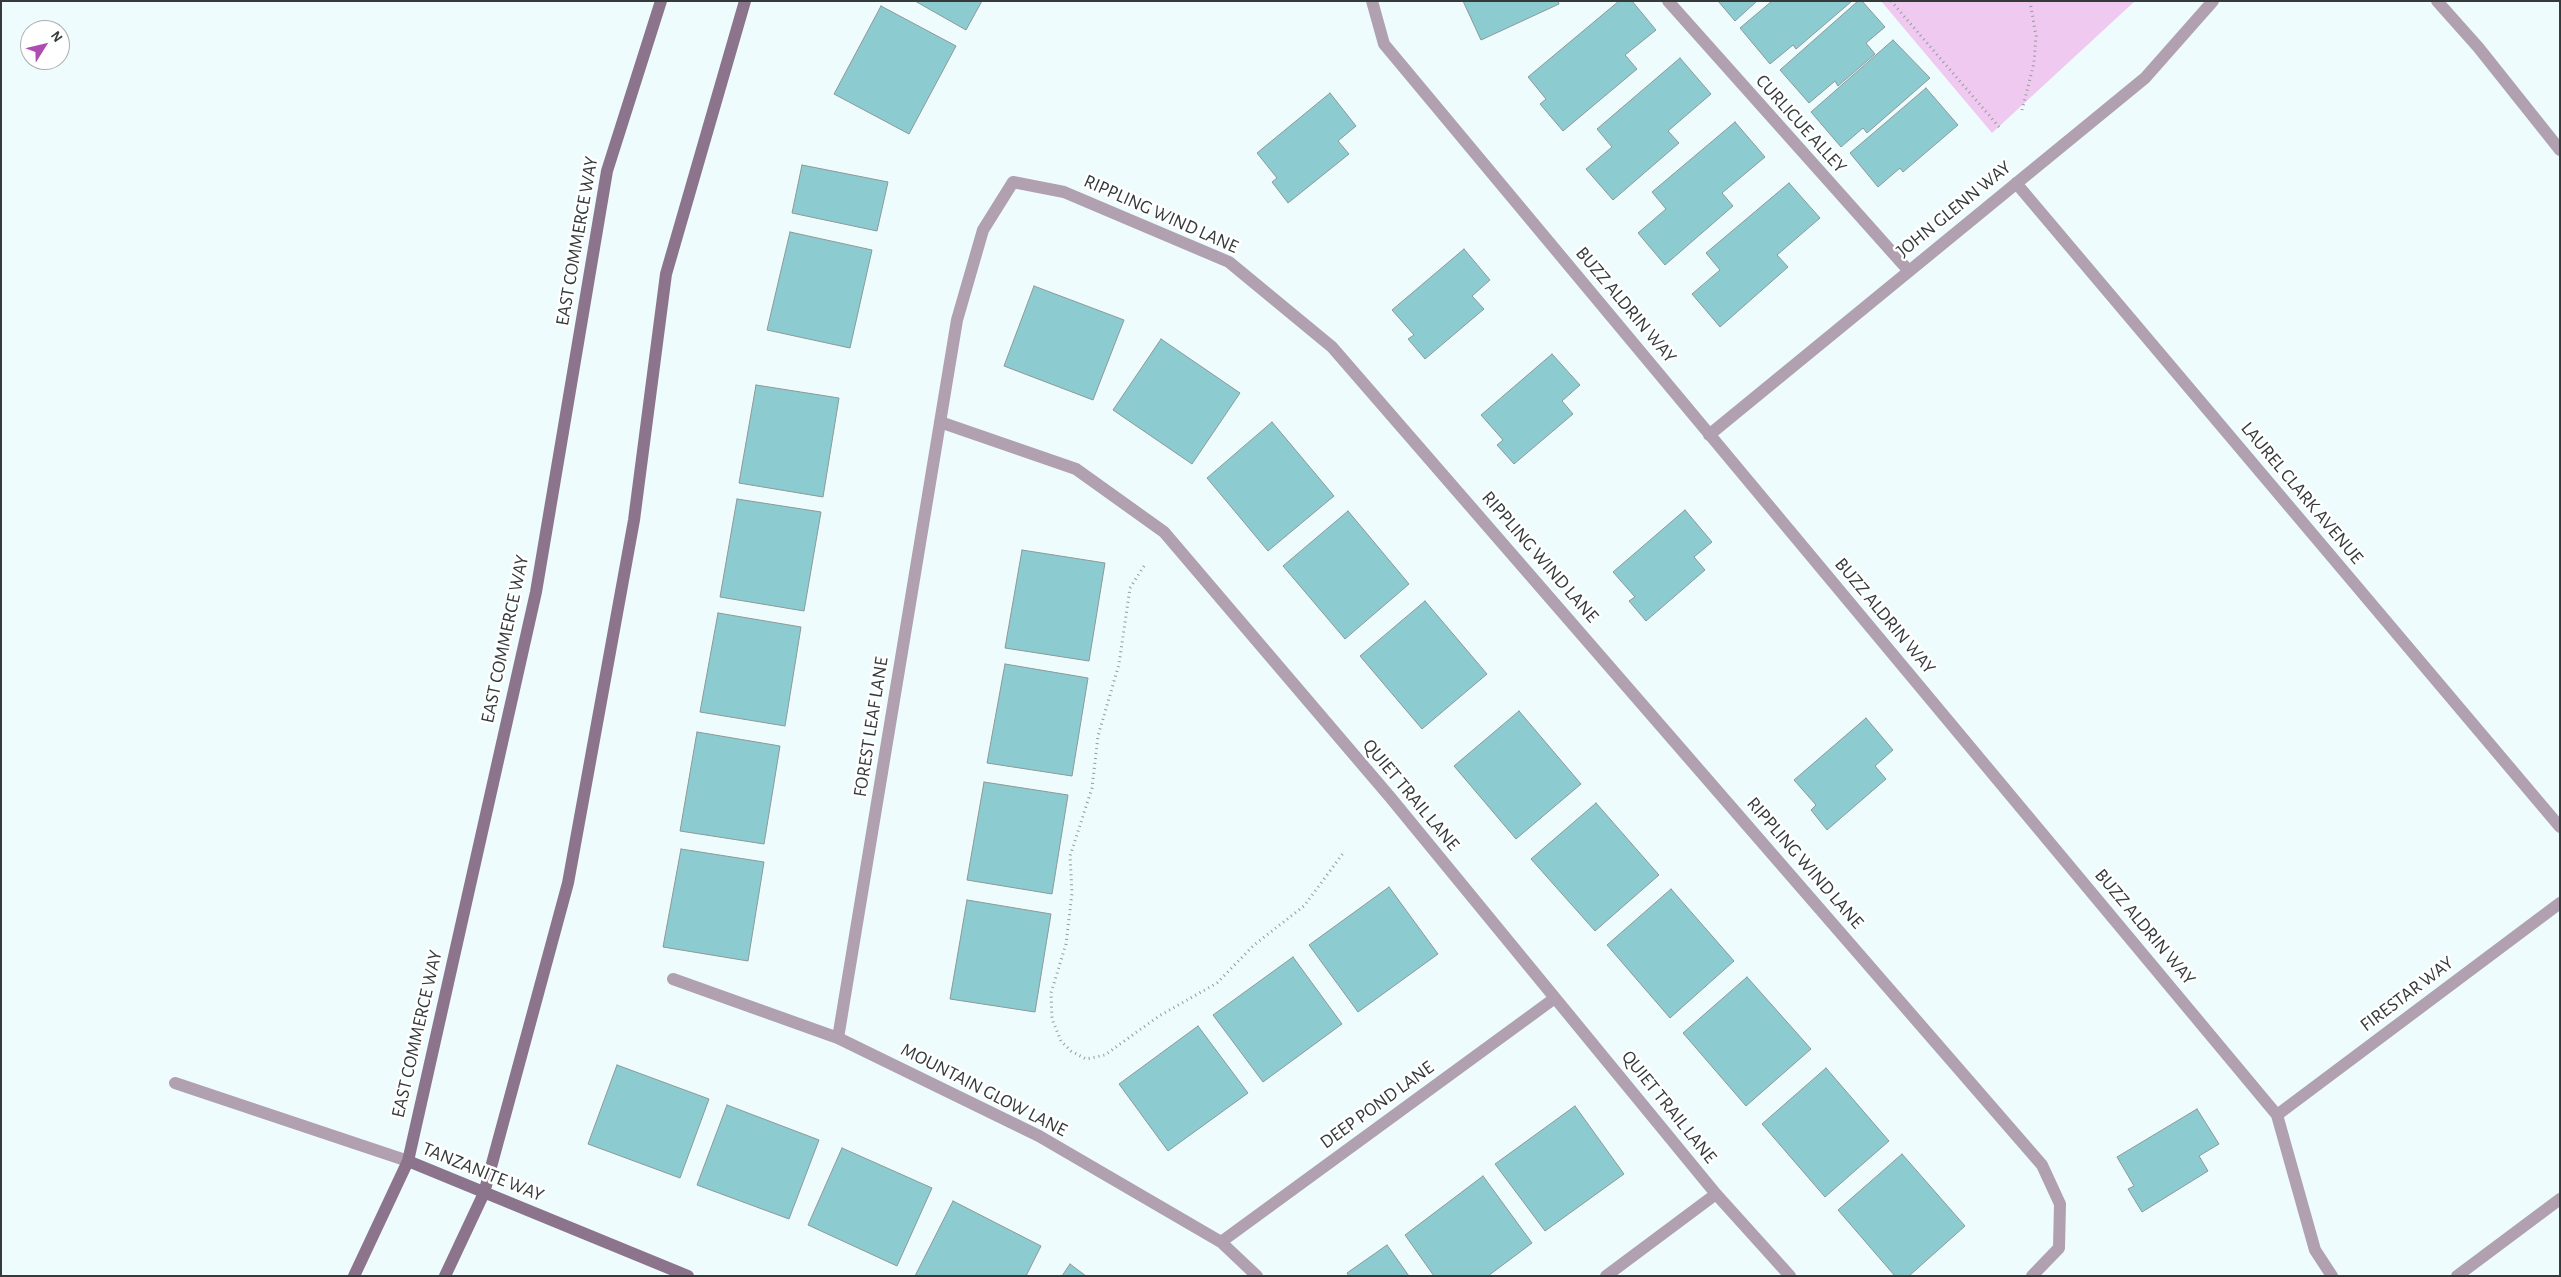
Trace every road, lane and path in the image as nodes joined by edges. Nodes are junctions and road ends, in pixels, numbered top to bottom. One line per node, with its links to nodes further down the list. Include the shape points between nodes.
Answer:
1 (661, 1): 25 (main road, EAST COMMERCE WAY, via 607,171 536,592)
2 (745, 1): 26 (main road, via 666,274 634,520 568,883)
3 (1372, 1): 15 (street, BUZZ ALDRIN WAY, via 1384,44)
4 (1668, 1): 13 (street, CURLICUE ALLEY)
5 (1891, 1): 10 (path)
6 (2030, 1): 9 (path, via 2036,36 2034,63)
7 (2213, 1): 12 (street, JOHN GLENN WAY, via 2145,78)
8 (2437, 1): 11 (street)
9 (2022, 110)
10 (2000, 128)
11 (2560, 150)
12 (2016, 182): 13 (street, JOHN GLENN WAY); 17 (street, LAUREL CLARK AVENUE)
13 (1908, 270): 15 (street, JOHN GLENN WAY)
14 (940, 422): 21 (street, QUIET TRAIL LANE, via 1076,469 1164,532); 22 (street, FOREST LEAF LANE); 36 (street, RIPPLING WIND LANE, via 957,320 983,230 1013,182 1064,192 1229,262 1332,347 2042,1165 2060,1204 2059,1248)
15 (1710, 435): 24 (street, BUZZ ALDRIN WAY)
16 (1144, 566): 18 (path, via 1130,588 1119,664 1098,736 1092,788 1070,856 1072,893 1066,944 1052,993 1052,1019 1061,1041 1071,1052 1086,1059 1105,1055 1159,1016 1217,983 1254,946 1304,906)
17 (2560, 827)
18 (1344, 852)
19 (2560, 903): 24 (street, FIRESTAR WAY)
20 (673, 979): 22 (street, MOUNTAIN GLOW LANE)
21 (1556, 998): 27 (street, QUIET TRAIL LANE); 29 (street, DEEP POND LANE)
22 (838, 1038): 29 (street, MOUNTAIN GLOW LANE, via 1038,1136)
23 (175, 1083): 25 (street, TANZANITE WAY)
24 (2277, 1115): 37 (street, BUZZ ALDRIN WAY, via 2315,1250)
25 (408, 1161): 26 (main road, TANZANITE WAY); 30 (main road, EAST COMMERCE WAY)
26 (484, 1193): 31 (main road); 32 (main road, TANZANITE WAY)
27 (1716, 1194): 34 (street); 35 (street, QUIET TRAIL LANE)
28 (2560, 1199): 38 (street)
29 (1221, 1242): 33 (street, MOUNTAIN GLOW LANE)
30 (354, 1276)
31 (445, 1276)
32 (688, 1276)
33 (1257, 1276)
34 (1606, 1276)
35 (1790, 1276)
36 (2032, 1276)
37 (2332, 1276)
38 (2458, 1276)

